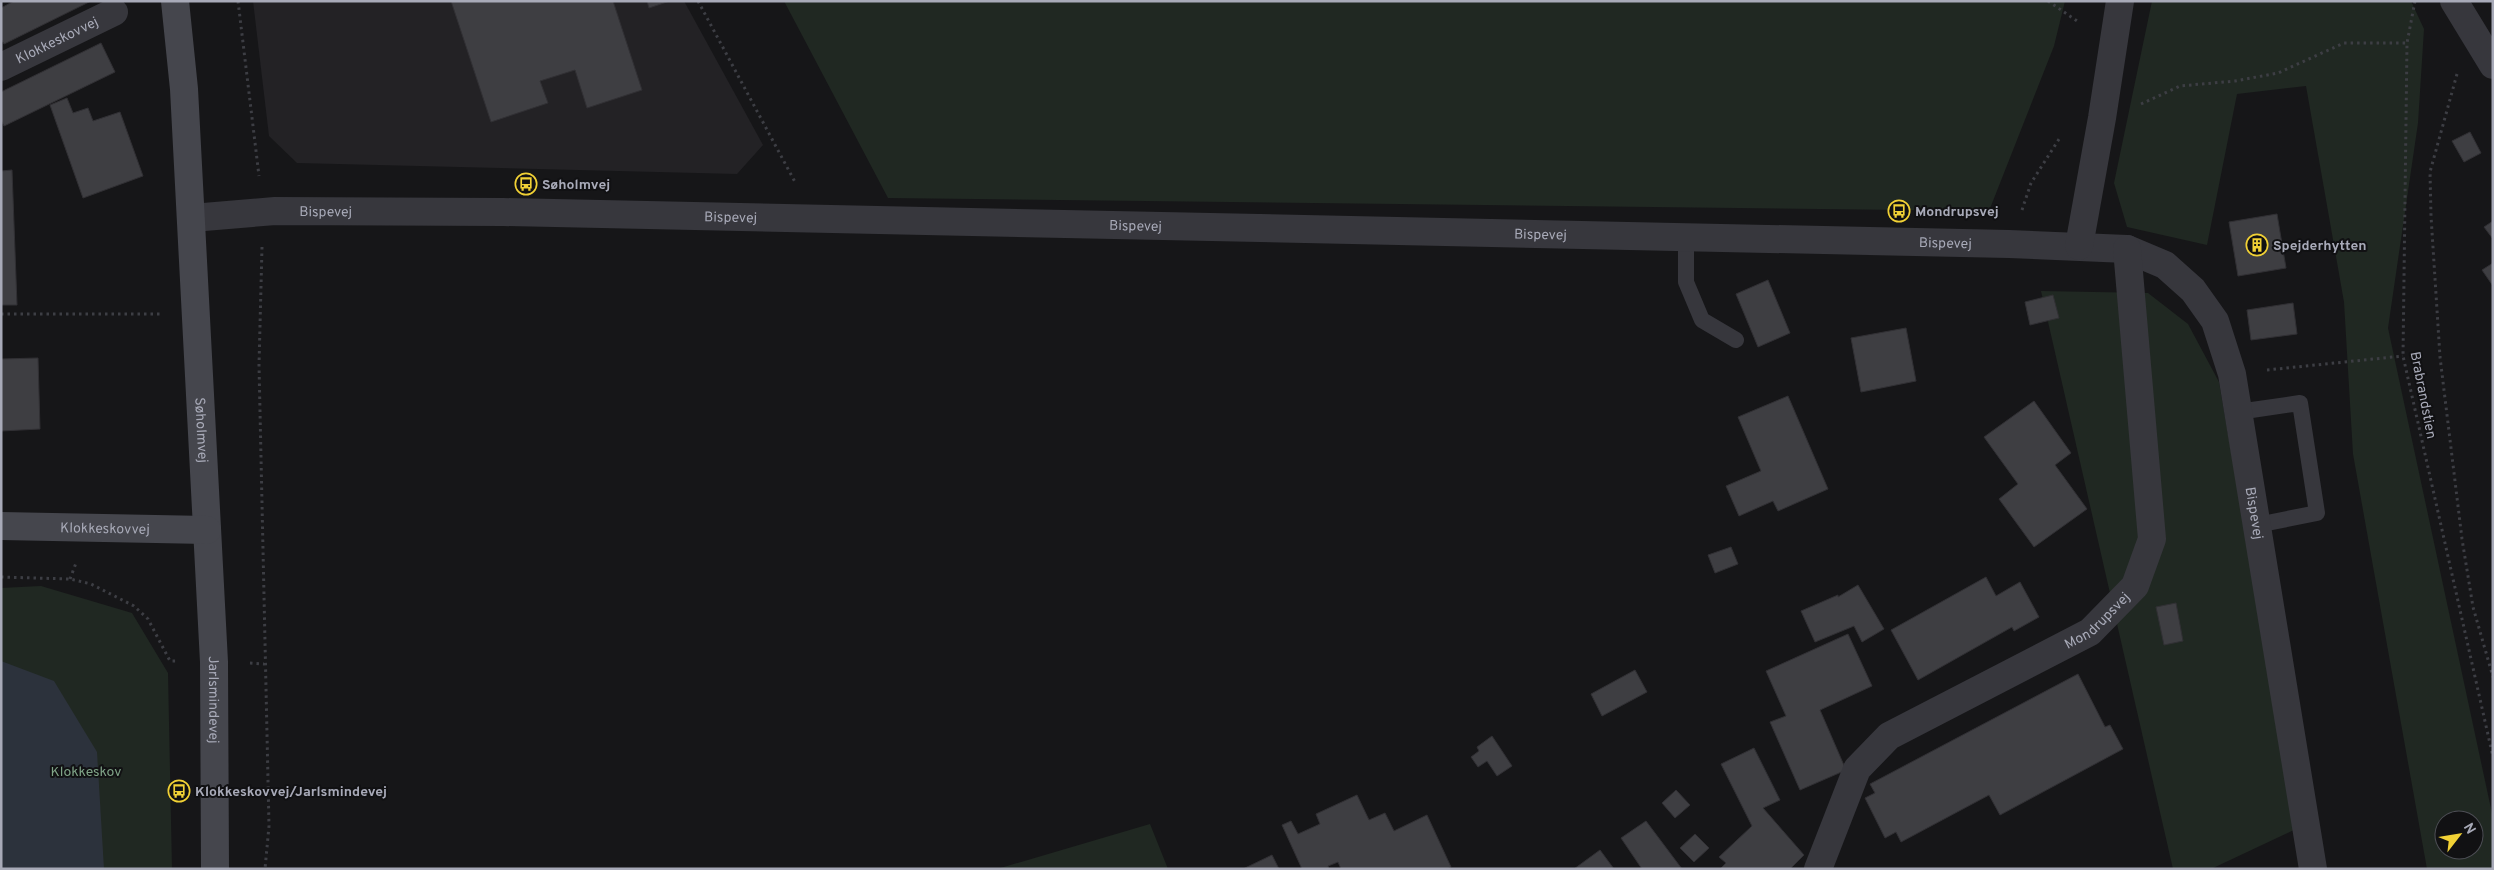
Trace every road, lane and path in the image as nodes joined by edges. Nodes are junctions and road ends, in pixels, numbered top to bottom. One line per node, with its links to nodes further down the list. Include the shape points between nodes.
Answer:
1 (175, 1): 17 (street, Søholmvej)
2 (238, 1): 16 (path)
3 (698, 1): 18 (path, via 792,175)
4 (2048, 1): 9 (path, via 2082,25)
5 (2120, 1): 14 (street)
6 (2415, 1): 11 (path, Brabrandstien)
7 (2454, 1): 10 (street)
8 (114, 12): 13 (street, Klokkeskovvej)
9 (2084, 17)
10 (2474, 34): 12 (street); 35 (path, via 2462,58 2436,145 2430,172 2431,216 2440,357 2462,539 2473,607)
11 (2407, 43): 14 (path, via 2344,43 2278,74 2180,86); 26 (path, Brabrandstien)
12 (2493, 65)
13 (1, 67)
14 (2102, 118): 21 (street)
15 (2064, 129): 20 (path, via 2031,183)
16 (263, 212): 17 (street, Bispevej); 18 (street, Bispevej, via 363,210); 34 (path, via 259,365)
17 (192, 218): 24 (street, Søholmvej)
18 (808, 218): 19 (street, Bispevej)
19 (1686, 236): 20 (street, Bispevej); 25 (lane, via 1686,282 1702,320)
20 (2010, 244): 21 (street, Bispevej)
21 (2079, 246): 22 (street, Bispevej)
22 (2127, 248): 27 (street, Bispevej, via 2165,265 2193,290 2215,321); 39 (street, Mondrupsvej, via 2152,539 2135,586 2090,632 1889,736 1857,769)
23 (1, 314): 24 (path)
24 (196, 314): 31 (street, Søholmvej)
25 (1736, 340)
26 (2403, 356): 27 (path); 36 (path, Brabrandstien)
27 (2232, 374): 28 (street, Bispevej)
28 (2238, 412): 29 (street, Bispevej); 29 (lane, via 2300,403 2317,513)
29 (2257, 525): 40 (street, Bispevej)
30 (1, 526): 31 (street, Klokkeskovvej)
31 (207, 530): 33 (street, Jarlsmindevej)
32 (1, 577): 33 (path, via 70,578 91,584 134,606 148,619 170,661)
33 (214, 662): 34 (path); 37 (street, Jarlsmindevej)
34 (264, 664): 38 (path, via 269,826)
35 (2493, 677)
36 (2493, 757)
37 (215, 869)
38 (265, 869)
39 (1818, 869)
40 (2313, 869)

